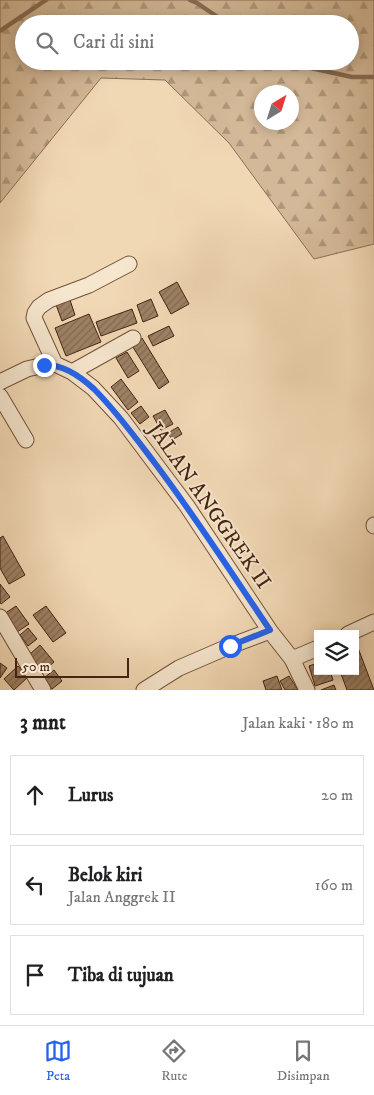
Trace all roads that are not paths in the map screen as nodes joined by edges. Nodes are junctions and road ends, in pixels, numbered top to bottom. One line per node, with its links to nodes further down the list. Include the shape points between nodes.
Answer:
1 (128, 264): 3 (street, via 39,307 34,318)
2 (132, 338): 4 (street)
3 (54, 364): 4 (street, JALAN ANGGREK II); 5 (street, via 27,370)
4 (72, 372): 10 (street, JALAN ANGGREK II, via 93,388 121,418 187,506)
5 (0, 382)
6 (0, 396): 7 (street)
7 (26, 440)
8 (0, 617): 14 (street)
9 (374, 622): 11 (street)
10 (270, 630): 13 (street, JALAN ANGGREK II); 15 (street, via 179,668)
11 (357, 630)
12 (314, 650): 13 (street)
13 (292, 659): 16 (street, JALAN ANGGREK II)
14 (43, 690)
15 (144, 690)
16 (307, 690)

